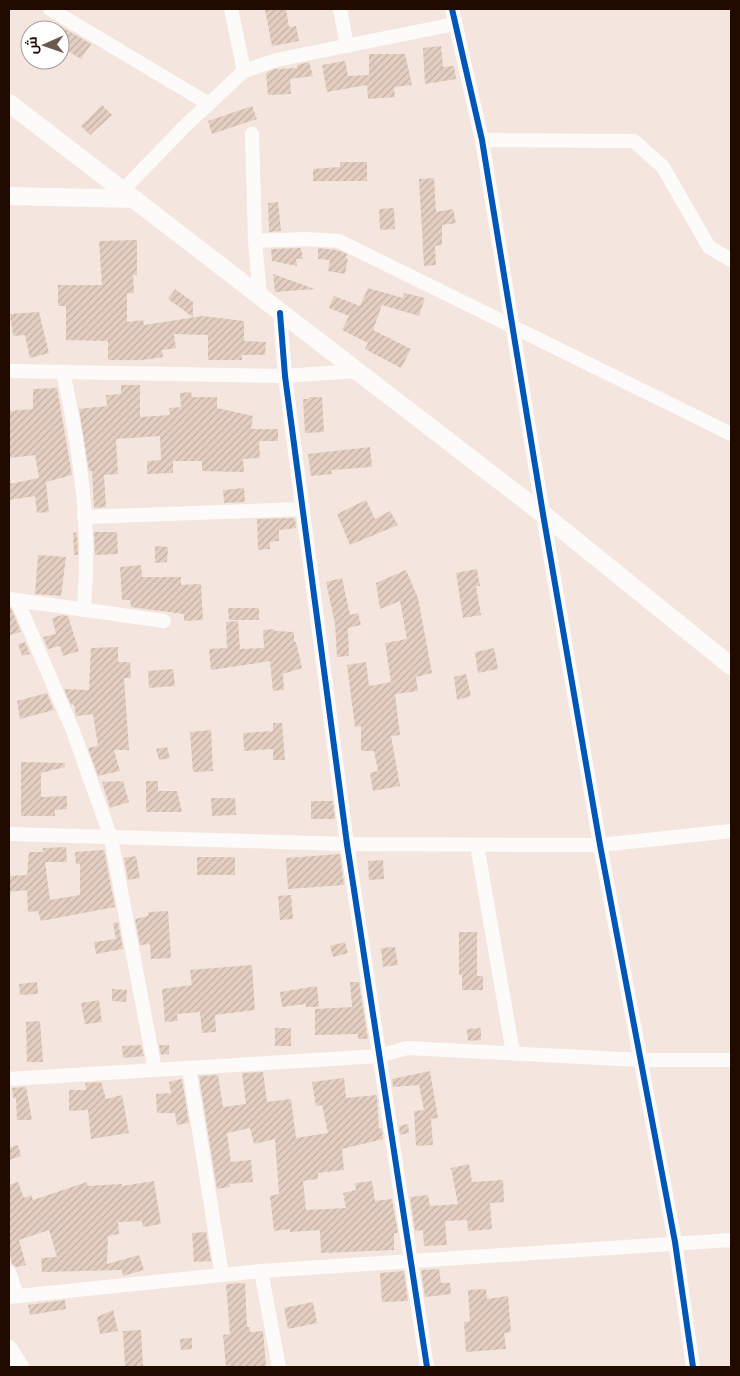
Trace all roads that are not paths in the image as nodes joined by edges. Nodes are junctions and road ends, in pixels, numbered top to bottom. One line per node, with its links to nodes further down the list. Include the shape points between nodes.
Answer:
1 (50, 9): 9 (street)
2 (231, 9): 7 (street)
3 (340, 9): 6 (street)
4 (452, 9): 5 (street)
5 (455, 24): 6 (street); 11 (street)
6 (347, 46): 7 (street, via 276,60)
7 (244, 71): 9 (street)
8 (9, 103): 12 (street)
9 (209, 104): 12 (street)
10 (252, 134): 14 (street)
11 (482, 140): 15 (street, via 634,141 663,167 709,247); 18 (street)
12 (129, 194): 13 (street); 16 (street)
13 (9, 196)
14 (255, 241): 16 (street); 18 (street, via 339,241)
15 (731, 260)
16 (260, 297): 17 (street)
17 (280, 313): 21 (street); 22 (street)
18 (512, 326): 23 (street); 25 (street)
19 (9, 371): 20 (street)
20 (63, 372): 22 (street); 26 (street, via 73,419)
21 (355, 372): 22 (street); 25 (street)
22 (285, 376): 24 (street)
23 (731, 434)
24 (303, 509): 26 (street); 34 (street)
25 (543, 514): 30 (street); 36 (street)
26 (84, 517): 28 (street)
27 (13, 599): 28 (street); 33 (street, via 73,730)
28 (84, 610): 29 (street)
29 (164, 621)
30 (731, 666)
31 (731, 831): 36 (street)
32 (9, 834): 33 (street)
33 (112, 838): 34 (street); 42 (street)
34 (347, 844): 35 (street); 38 (street)
35 (477, 845): 36 (street); 37 (street)
36 (600, 845): 39 (street)
37 (513, 1054): 38 (street, via 407,1048); 39 (street)
38 (379, 1056): 41 (street); 46 (street)
39 (641, 1060): 40 (street); 45 (street)
40 (731, 1060)
41 (189, 1068): 42 (street); 49 (street)
42 (155, 1070): 43 (street)
43 (9, 1078)
44 (731, 1240): 45 (street)
45 (675, 1242): 46 (street); 55 (street)
46 (412, 1261): 47 (street); 54 (street)
47 (261, 1270): 49 (street); 53 (street)
48 (9, 1272): 50 (street)
49 (222, 1274): 50 (street)
50 (13, 1296)
51 (9, 1349): 52 (street)
52 (20, 1367)
53 (279, 1367)
54 (427, 1367)
55 (693, 1367)

